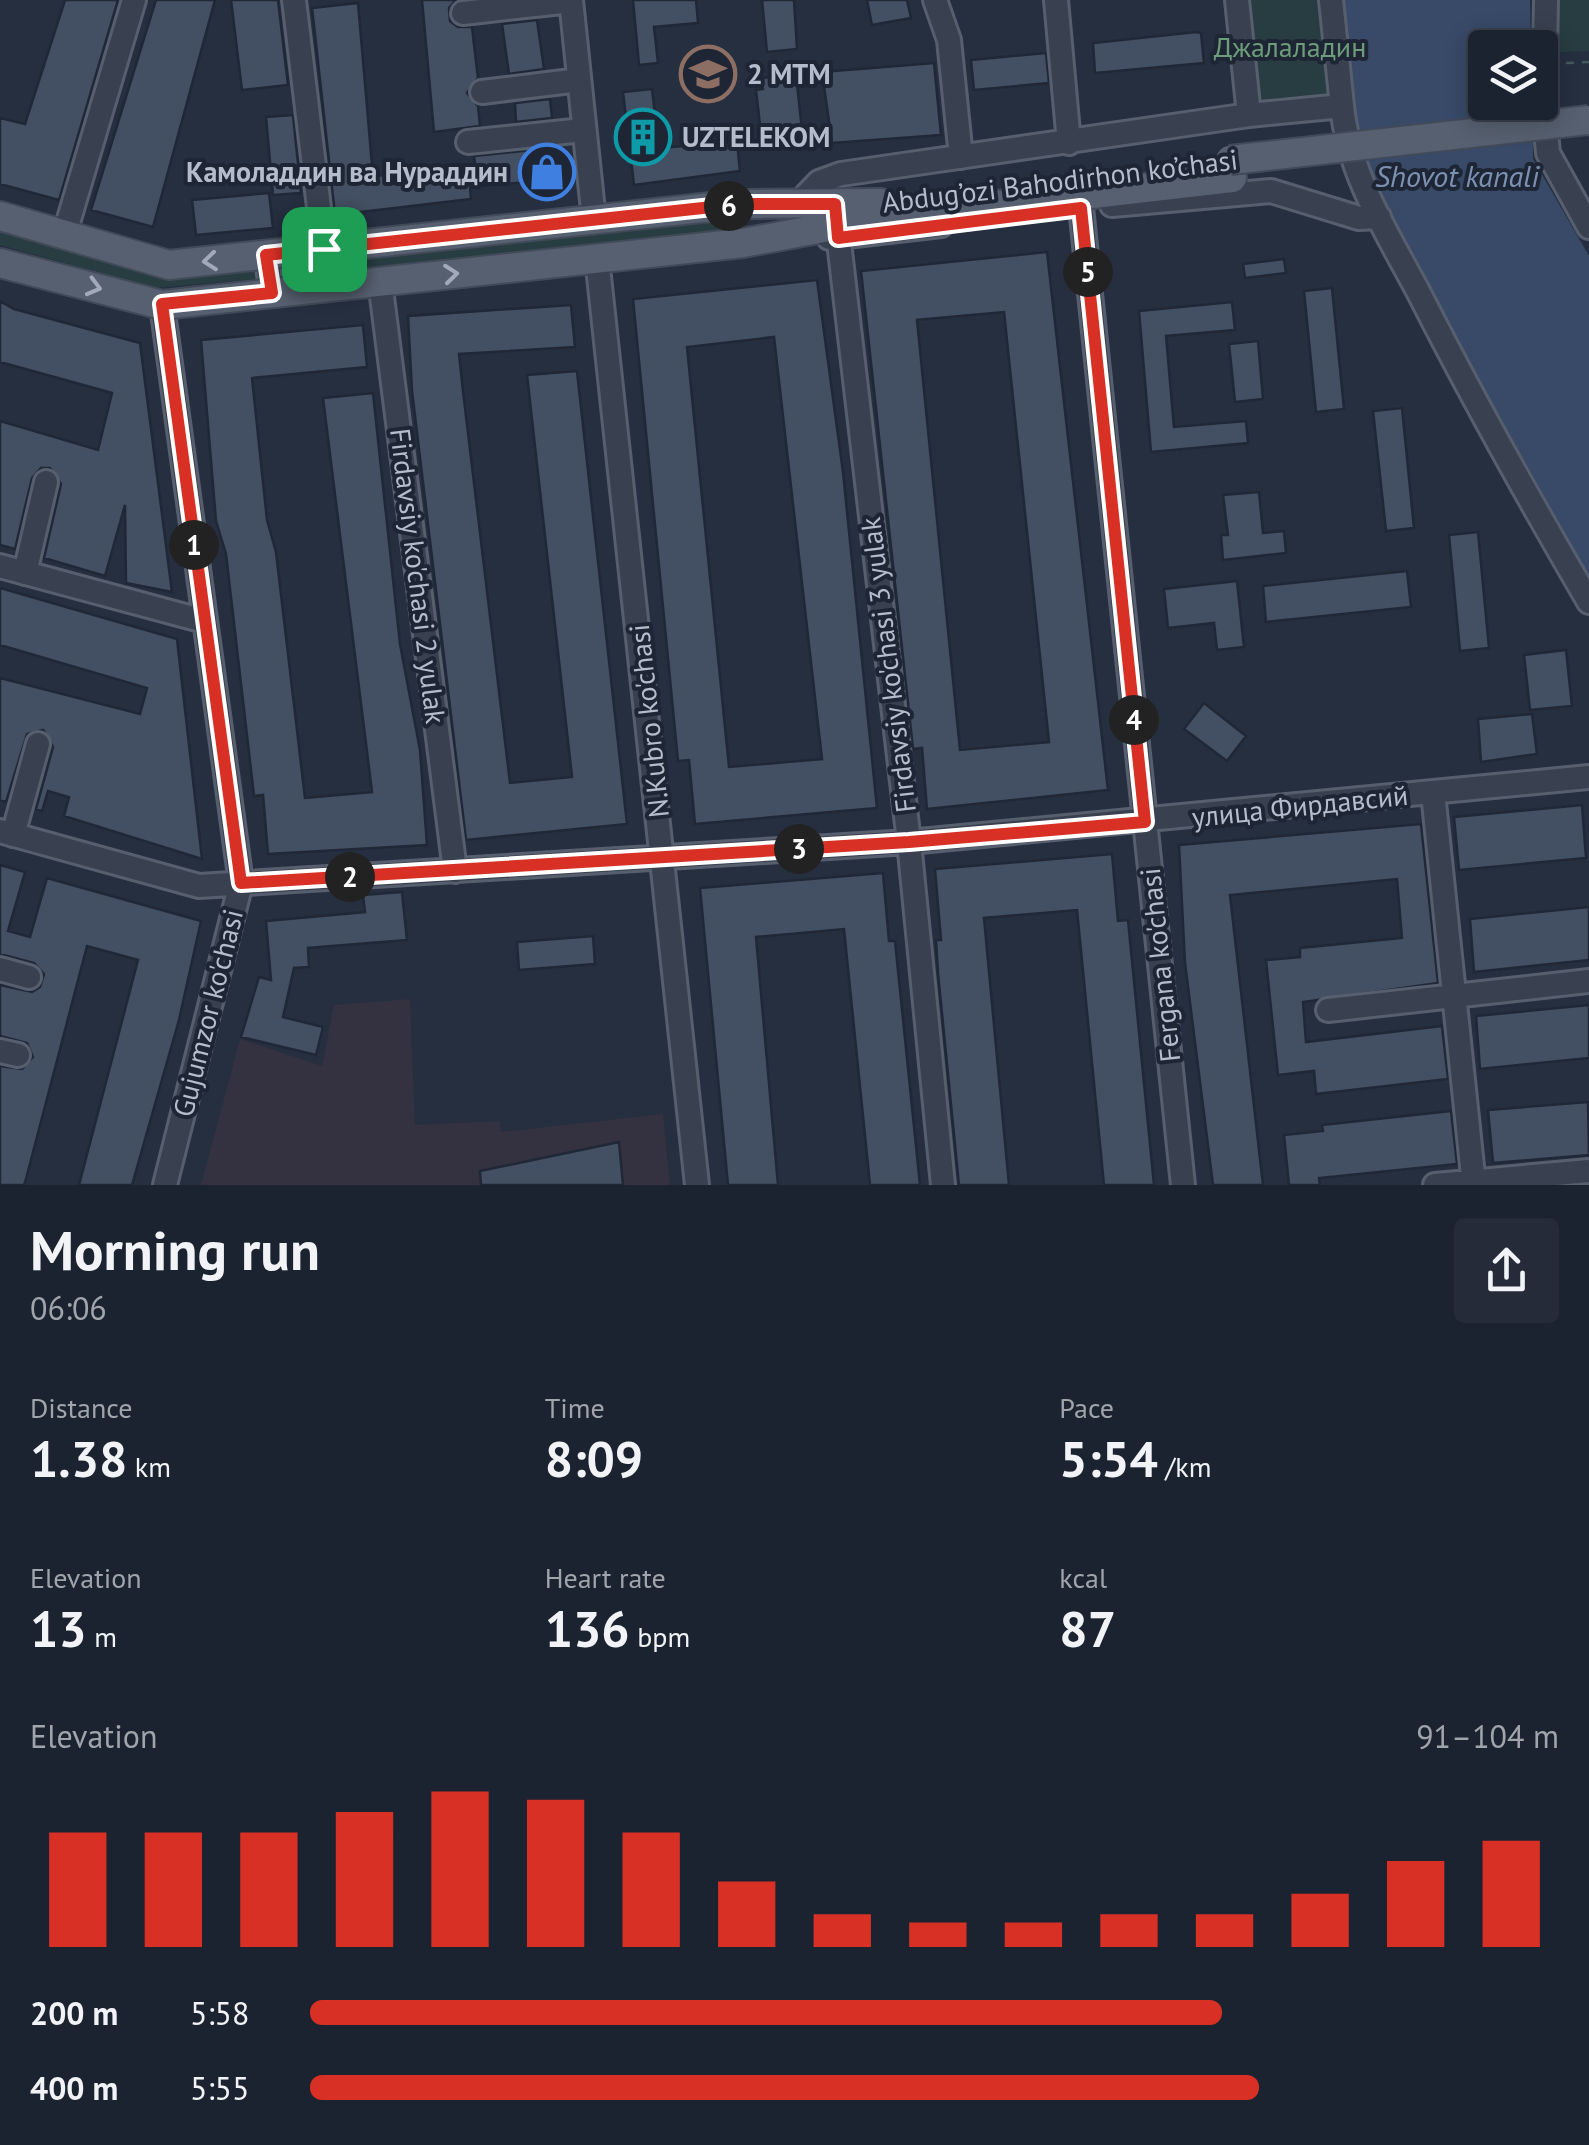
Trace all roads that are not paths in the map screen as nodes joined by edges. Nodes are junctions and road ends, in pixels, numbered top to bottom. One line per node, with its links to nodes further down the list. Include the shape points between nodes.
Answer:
1 (134, 0): 28 (street)
2 (294, 0): 29 (street)
3 (936, 0): 19 (street, via 949,40)
4 (1056, 0): 18 (street)
5 (1237, 0): 13 (street)
6 (1331, 0): 12 (street)
7 (1546, 0): 27 (street, via 1548,152)
8 (571, 1): 9 (street); 10 (street)
9 (463, 12)
10 (579, 80): 11 (street); 15 (street)
11 (482, 92)
12 (1342, 106): 13 (street); 24 (street, via 1359,180)
13 (1248, 115): 18 (street)
14 (1589, 120): 20 (main road, Abdug’ozi Bahodirhon ko’chasi, bridge)
15 (583, 130): 17 (street); 25 (street)
16 (1589, 136): 20 (main road, Abdug’ozi Bahodirhon ko’chasi)
17 (468, 142)
18 (1068, 143): 19 (street)
19 (960, 157): 21 (street, via 840,174 820,182)
20 (1231, 169): 26 (main road, Abdug’ozi Bahodirhon ko’chasi, via 864,205)
21 (798, 204): 25 (main road, Abdug’ozi Bahodirhon ko’chasi); 26 (main road, Abdug’ozi Bahodirhon ko’chasi)
22 (1081, 208): 24 (street, via 1270,191 1359,218); 26 (street); 44 (street, Fergana ko'chasi)
23 (0, 216): 28 (main road, Abdug’ozi Bahodirhon ko’chasi)
24 (1379, 217): 39 (street)
25 (594, 220): 29 (main road, Abdug’ozi Bahodirhon ko’chasi)
26 (836, 223): 31 (main road, Abdug’ozi Bahodirhon ko’chasi, via 743,242); 46 (street, Firdavsiy ko'chasi 3 yulak)
27 (1589, 226)
28 (64, 236): 30 (main road, Abdug’ozi Bahodirhon ko’chasi, one-way to 28, via 169,265)
29 (324, 249): 30 (main road, Abdug’ozi Bahodirhon ko’chasi)
30 (266, 255): 34 (street)
31 (597, 258): 33 (main road, Abdug’ozi Bahodirhon ko’chasi, one-way to 31); 47 (street, N.Kubro ko'chasi)
32 (0, 263): 35 (main road, Abdug’ozi Bahodirhon ko’chasi, one-way to 35)
33 (380, 281): 34 (main road, Abdug’ozi Bahodirhon ko’chasi); 48 (street, Firdavsiy ko'chasi 2 yulak)
34 (272, 293): 35 (main road, Abdug’ozi Bahodirhon ko’chasi)
35 (162, 304): 40 (street, Gujumzor ko'chasi)
36 (46, 482): 38 (street)
37 (0, 566): 38 (street)
38 (25, 573): 40 (street)
39 (1589, 602)
40 (204, 621): 49 (street, Gujumzor ko'chasi)
41 (38, 744): 45 (street)
42 (1589, 777): 43 (street, улица Фирдавсий)
43 (1433, 793): 44 (street, улица Фирдавсий); 53 (street)
44 (1145, 822): 46 (street, улица Фирдавсий); 60 (street, Fergana ko'chasi)
45 (7, 833): 49 (street, улица Фирдавсий, via 199,886)
46 (909, 842): 47 (street, улица Фирдавсий); 59 (street, Firdavsiy ko'chasi 3 yulak)
47 (664, 856): 48 (street, улица Фирдавсий); 58 (street, N.Kubro ko'chasi)
48 (455, 871): 49 (street, улица Фирдавсий)
49 (241, 883): 57 (street, Gujumzor ko'chasi)
50 (0, 970): 51 (street)
51 (29, 978)
52 (1589, 981): 53 (street)
53 (1454, 998): 54 (street); 56 (street)
54 (1328, 1010)
55 (1589, 1171): 56 (street)
56 (1474, 1183): 61 (street)
57 (165, 1185)
58 (697, 1185)
59 (943, 1185)
60 (1183, 1185)
61 (1435, 1185)

